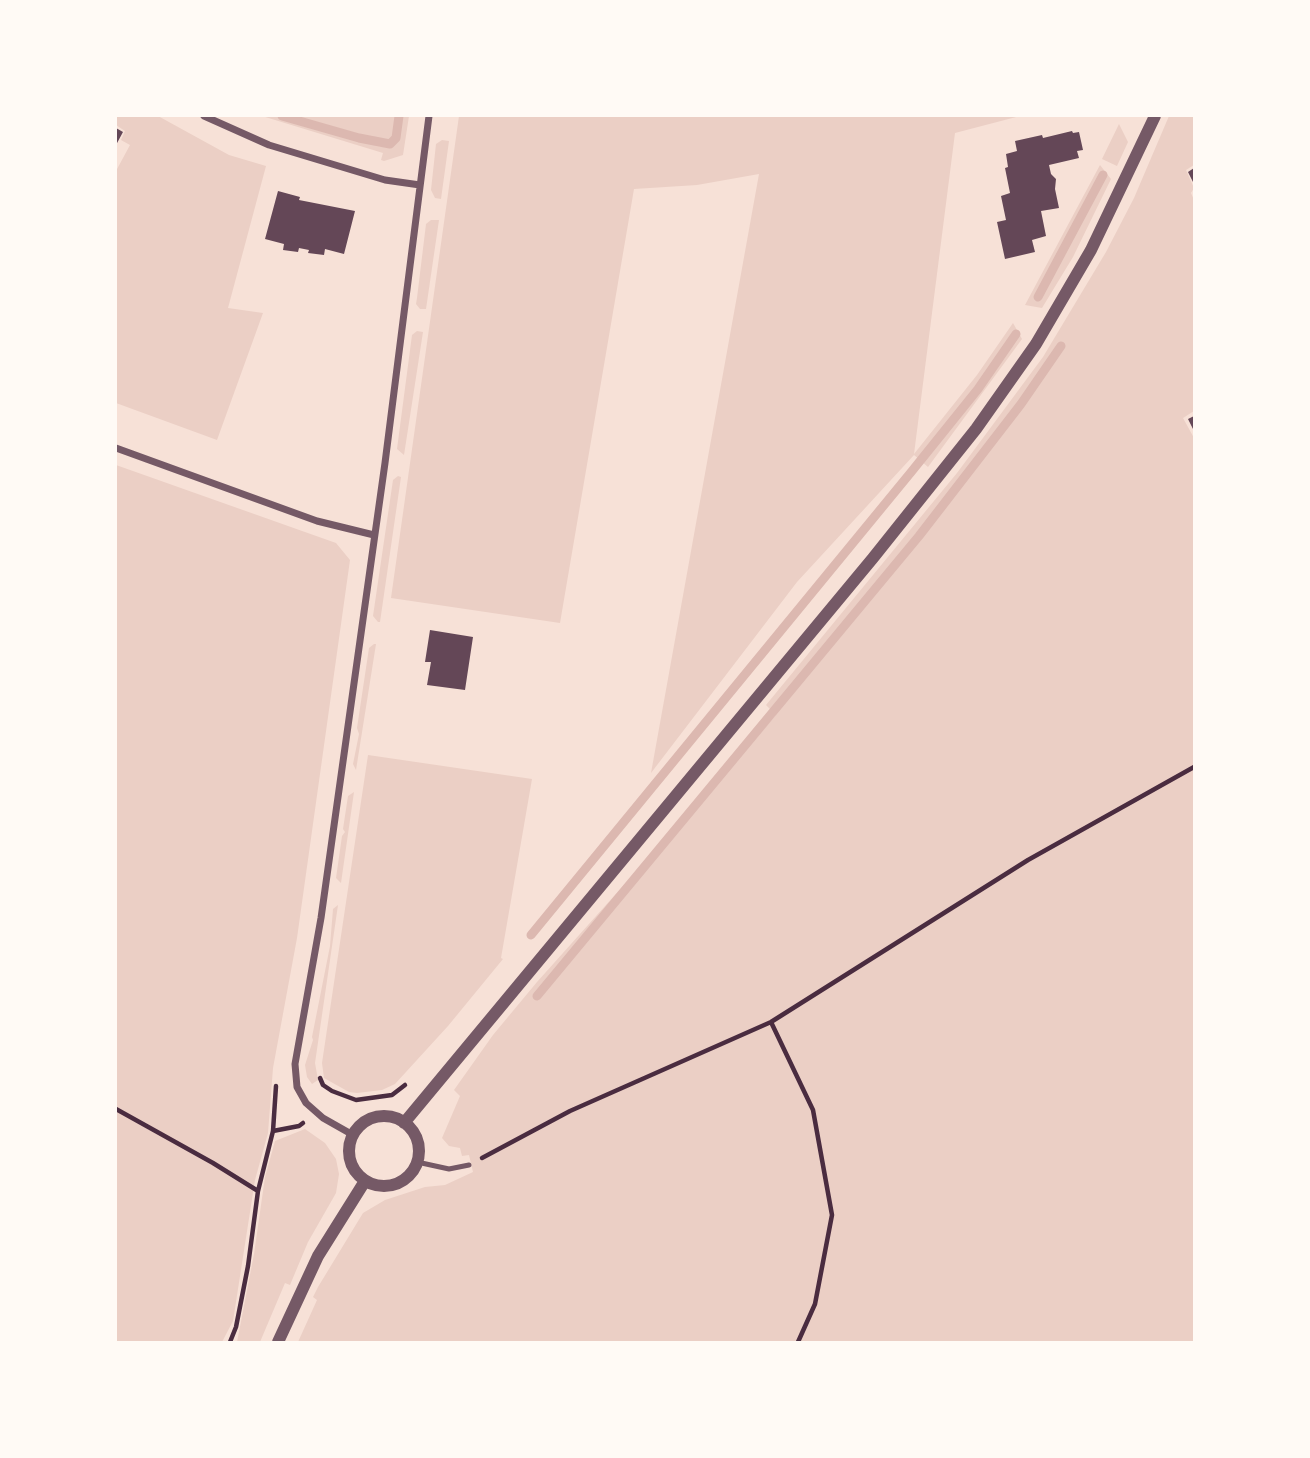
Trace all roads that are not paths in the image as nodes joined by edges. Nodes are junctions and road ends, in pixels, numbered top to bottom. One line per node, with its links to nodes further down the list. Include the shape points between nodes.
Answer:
1 (204, 116): 4 (street, via 269,145 385,180)
2 (429, 116): 4 (street)
3 (1155, 116): 7 (street, via 1091,250 1036,344 976,429)
4 (420, 185): 6 (street)
5 (116, 448): 6 (street, via 317,521)
6 (374, 535): 8 (street, via 321,918 294,1072 306,1103)
7 (404, 1123): 8 (street, via 391,1117 376,1118); 9 (street, via 417,1141)
8 (353, 1135): 11 (street, via 350,1160)
9 (417, 1162): 10 (lane, via 449,1169); 11 (street, via 409,1176 396,1184 380,1186)
10 (470, 1165)
11 (365, 1181): 12 (street, via 318,1256)
12 (278, 1342)

